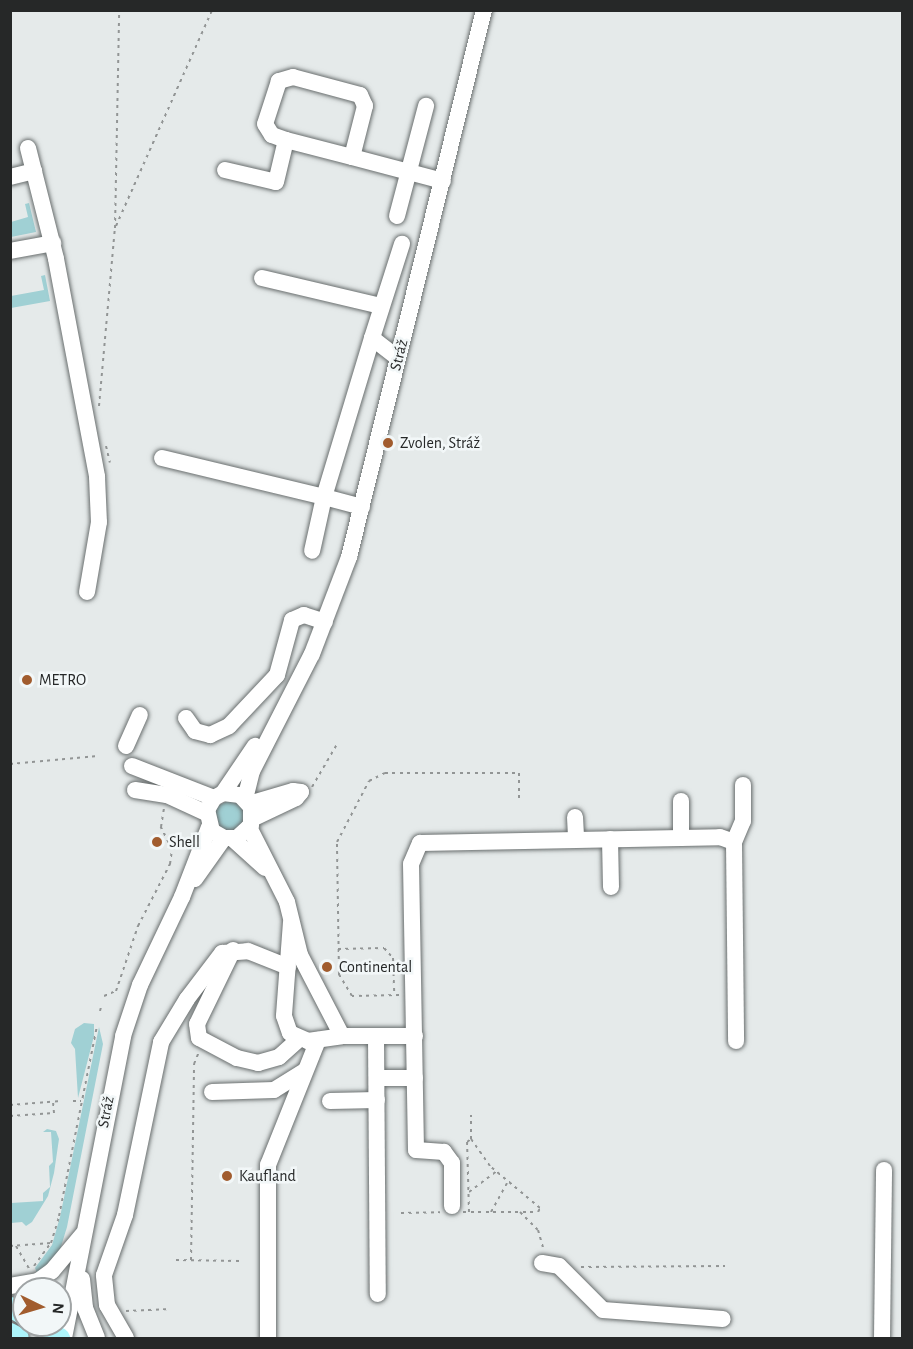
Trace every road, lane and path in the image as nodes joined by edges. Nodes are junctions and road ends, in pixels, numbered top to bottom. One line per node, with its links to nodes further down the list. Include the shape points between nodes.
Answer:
1 (119, 10): 14 (path)
2 (212, 10): 14 (path)
3 (484, 10): 12 (street, Stráž)
4 (426, 106): 10 (street)
5 (286, 140): 7 (street); 7 (street, via 272,135 265,124 279,81 293,77 360,95 365,106); 8 (street, via 276,182)
6 (28, 148): 9 (street)
7 (352, 157): 10 (street)
8 (225, 170)
9 (34, 171): 11 (street); 15 (street)
10 (409, 172): 12 (street); 13 (street)
11 (10, 177)
12 (443, 181): 21 (street, Stráž)
13 (398, 216)
14 (115, 228): 22 (path)
15 (52, 243): 17 (street); 29 (street, via 99,493 99,522)
16 (402, 244): 19 (street)
17 (10, 251)
18 (262, 278): 19 (street)
19 (380, 306): 20 (street)
20 (372, 338): 21 (street); 26 (street)
21 (398, 358): 27 (street, Stráž)
22 (98, 412)
23 (106, 445): 25 (path)
24 (162, 458): 26 (street)
25 (109, 467)
26 (324, 497): 27 (street); 28 (street)
27 (362, 507): 30 (street, Stráž)
28 (312, 550)
29 (87, 592)
30 (325, 622): 31 (street, Stráž); 33 (street, via 304,615 292,620 277,675 228,726 210,735 195,731)
31 (292, 691): 42 (street, Stráž); 46 (street, Stráž, via 252,771)
32 (140, 715): 34 (street)
33 (186, 718)
34 (126, 746)
35 (336, 746): 41 (path, via 315,786)
36 (99, 756): 37 (path)
37 (10, 764)
38 (132, 766): 42 (street)
39 (743, 785): 53 (street, via 743,821)
40 (135, 789): 48 (street, via 167,795)
41 (301, 792): 46 (street, via 296,798)
42 (219, 796): 46 (street, via 235,793); 48 (street, Stráž)
43 (166, 799): 54 (path, via 161,827)
44 (681, 801): 51 (street)
45 (519, 802): 60 (path, via 519,772 385,773 369,781 337,842)
46 (249, 812): 49 (street, Stráž); 56 (street)
47 (575, 817): 52 (street)
48 (207, 820): 49 (street); 58 (street, Stráž)
49 (229, 838): 56 (street); 58 (street, Stráž)
50 (610, 838): 51 (street); 52 (street); 57 (street)
51 (681, 838): 53 (street, via 720,837)
52 (576, 839): 71 (street, via 420,843 413,852)
53 (734, 842): 74 (street)
54 (170, 843): 55 (path); 65 (path, via 170,864 138,926 116,991)
55 (193, 851)
56 (275, 877): 59 (street)
57 (610, 887)
58 (182, 897): 99 (street, Stráž, via 140,986 123,1036)
59 (291, 922): 62 (street); 69 (street, via 300,955)
60 (338, 949): 63 (path, via 339,974 352,996); 63 (path, via 384,948 393,958)
61 (233, 950): 62 (street, via 248,951); 72 (street, via 197,1024 199,1038 237,1058 258,1063 279,1057); 118 (street, via 222,953 187,999 167,1029 155,1060 125,1215 104,1275 107,1305)
62 (288, 967): 72 (street, via 285,1026)
63 (394, 995): 64 (path)
64 (404, 995)
65 (104, 996)
66 (101, 1007): 67 (path)
67 (100, 1011)
68 (97, 1026): 83 (path)
69 (342, 1036): 70 (street); 73 (street)
70 (376, 1036): 71 (street); 77 (street)
71 (415, 1036): 78 (street)
72 (299, 1039): 73 (street)
73 (318, 1040): 76 (street)
74 (736, 1041)
75 (197, 1058): 104 (path)
76 (308, 1068): 79 (street, via 295,1080 274,1090); 119 (street, via 268,1165)
77 (376, 1074): 78 (street); 80 (street)
78 (415, 1074): 94 (street, via 416,1150 444,1152 452,1163)
79 (212, 1092)
80 (377, 1100): 84 (street); 110 (street)
81 (61, 1101): 85 (path)
82 (73, 1101): 83 (path)
83 (81, 1101): 100 (path)
84 (330, 1101)
85 (53, 1102): 86 (path); 88 (path, via 54,1113)
86 (10, 1105)
87 (471, 1115): 89 (path)
88 (10, 1116)
89 (471, 1139): 91 (path); 93 (path, via 467,1142)
90 (884, 1170): 120 (street)
91 (496, 1172): 92 (path); 93 (path)
92 (507, 1183): 96 (path); 97 (path, via 540,1208 538,1212)
93 (469, 1193): 95 (path)
94 (452, 1210): 95 (path); 98 (path)
95 (469, 1212): 96 (path)
96 (491, 1212): 97 (path)
97 (520, 1212): 105 (path, via 542,1236)
98 (400, 1213)
99 (86, 1231): 109 (street, via 52,1271 38,1281); 116 (street, Stráž); 117 (street, via 82,1296)
100 (51, 1243): 101 (path); 101 (path, via 32,1269 36,1277)
101 (16, 1245): 102 (path)
102 (10, 1246)
103 (176, 1260): 104 (path)
104 (191, 1260): 106 (path)
105 (546, 1260): 113 (street, via 559,1266 603,1310)
106 (240, 1261)
107 (725, 1266): 108 (path)
108 (572, 1267)
109 (10, 1286)
110 (378, 1294)
111 (171, 1309): 112 (path)
112 (123, 1311)
113 (723, 1319)
114 (10, 1334): 115 (main road)
115 (19, 1338)
116 (64, 1338)
117 (97, 1338)
118 (126, 1338)
119 (268, 1338)
120 (882, 1338)

